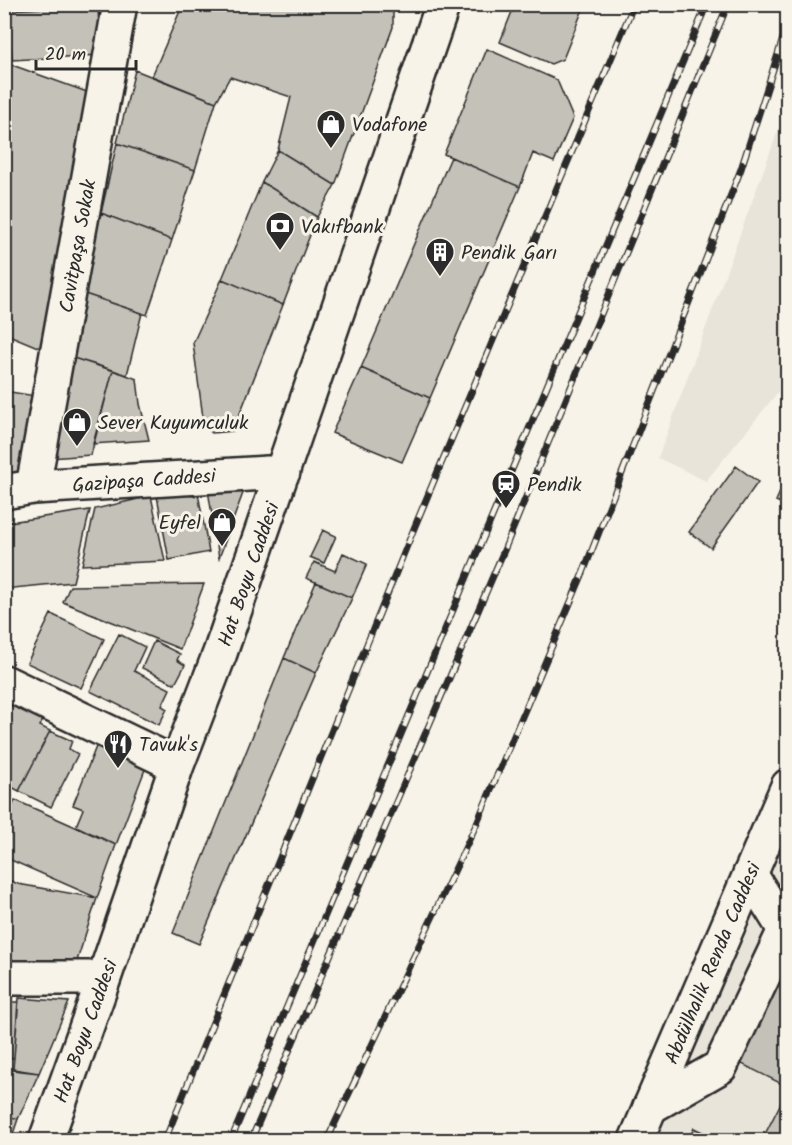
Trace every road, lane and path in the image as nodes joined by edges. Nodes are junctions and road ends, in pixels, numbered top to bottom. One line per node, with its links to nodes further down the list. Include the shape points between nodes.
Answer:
1 (120, 4): 4 (street, Cavitpaşa Sokak)
2 (443, 4): 3 (street, Hat Boyu Caddesi)
3 (283, 472): 4 (street, Gazipaşa Caddesi); 6 (street, Hat Boyu Caddesi)
4 (19, 490)
5 (4, 681): 6 (street)
6 (177, 765): 10 (street, Hat Boyu Caddesi)
7 (788, 786): 8 (street, Abdülhalik Renda Caddesi)
8 (750, 873): 11 (street, Abdülhalik Renda Caddesi); 11 (street, via 785,930 720,1067)
9 (4, 978): 10 (street)
10 (104, 978): 12 (street, Hat Boyu Caddesi)
11 (650, 1107): 13 (street, Abdülhalik Renda Caddesi)
12 (46, 1140)
13 (636, 1140)

